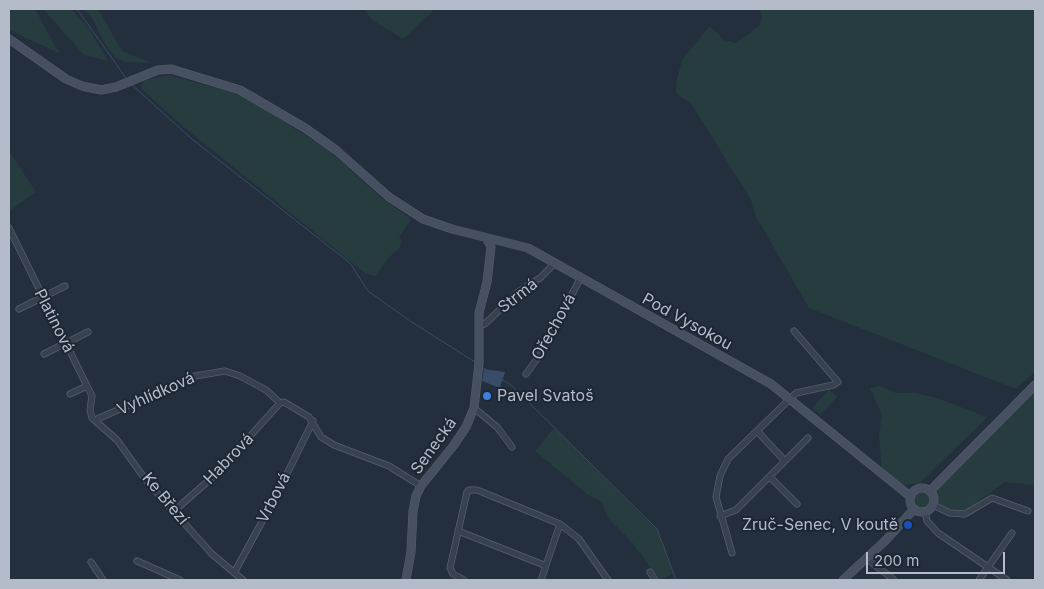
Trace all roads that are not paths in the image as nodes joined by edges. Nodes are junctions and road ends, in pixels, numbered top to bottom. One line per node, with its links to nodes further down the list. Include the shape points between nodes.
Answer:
1 (9, 39): 3 (street, Pod Vysokou, via 66,79 82,86 101,90 158,70 171,70 240,90 328,145 389,197 423,219)
2 (9, 228): 7 (street, Platinová)
3 (487, 239): 4 (street, Pod Vysokou, via 528,248); 9 (street, Senecká, via 491,247 479,313)
4 (554, 264): 5 (street, Pod Vysokou); 9 (street, Strmá)
5 (580, 279): 14 (street, Ořechová, via 540,355); 18 (street, Pod Vysokou, via 771,384)
6 (66, 286): 7 (street)
7 (42, 297): 8 (street); 12 (street, Platinová)
8 (19, 309)
9 (480, 326): 20 (street, Senecká)
10 (794, 331): 18 (street, via 838,381 834,385 796,393)
11 (88, 332): 12 (street)
12 (66, 343): 13 (street); 16 (street, Platinová)
13 (44, 354)
14 (526, 374)
15 (1035, 385): 29 (street)
16 (87, 386): 17 (street); 21 (street, Platinová, via 92,396)
17 (70, 394)
18 (790, 398): 23 (street); 30 (street, Pod Vysokou)
19 (280, 403): 21 (street, Vyhlídková, via 266,390 225,371 195,376); 22 (street, Vyhlídková, via 284,402); 34 (street, Habrová, via 216,475)
20 (474, 408): 25 (street, via 498,427); 28 (street, Senecká, via 454,445)
21 (93, 417): 34 (street, Ke Březí, via 117,440 148,483)
22 (313, 421): 28 (street, Vyhlídková, via 321,437 334,446 389,466); 48 (street, Vrbová)
23 (756, 431): 26 (street); 37 (street, via 725,464 716,497)
24 (808, 438): 26 (street)
25 (512, 446)
26 (785, 461): 27 (street)
27 (770, 477): 31 (street); 37 (street, via 736,510)
28 (421, 486): 52 (street, Senecká, via 413,510)
29 (930, 491): 30 (street, via 920,488); 32 (street, via 934,497)
30 (911, 497): 33 (street)
31 (797, 504)
32 (933, 504): 35 (street, via 950,513 965,514 992,498); 36 (street)
33 (914, 509): 36 (street); 42 (street)
34 (174, 511): 48 (street, Ke Březí)
35 (1028, 511)
36 (925, 512): 46 (street, via 933,529)
37 (720, 516): 41 (street)
38 (560, 524): 39 (street, via 472,489 467,492); 45 (street); 55 (street, via 579,539)
39 (458, 531): 45 (street); 53 (street, via 450,568)
40 (1012, 533): 46 (street)
41 (732, 552)
42 (866, 558): 57 (street); 58 (street)
43 (137, 561): 50 (street)
44 (91, 562): 49 (street)
45 (544, 566): 54 (street)
46 (988, 568): 59 (street); 60 (street)
47 (650, 572): 56 (street)
48 (234, 573): 51 (street, Ke Březí)
49 (103, 580)
50 (180, 580)
51 (243, 580)
52 (406, 580)
53 (461, 580)
54 (540, 580)
55 (608, 580)
56 (654, 580)
57 (843, 580)
58 (893, 580)
59 (979, 580)
60 (1006, 580)

